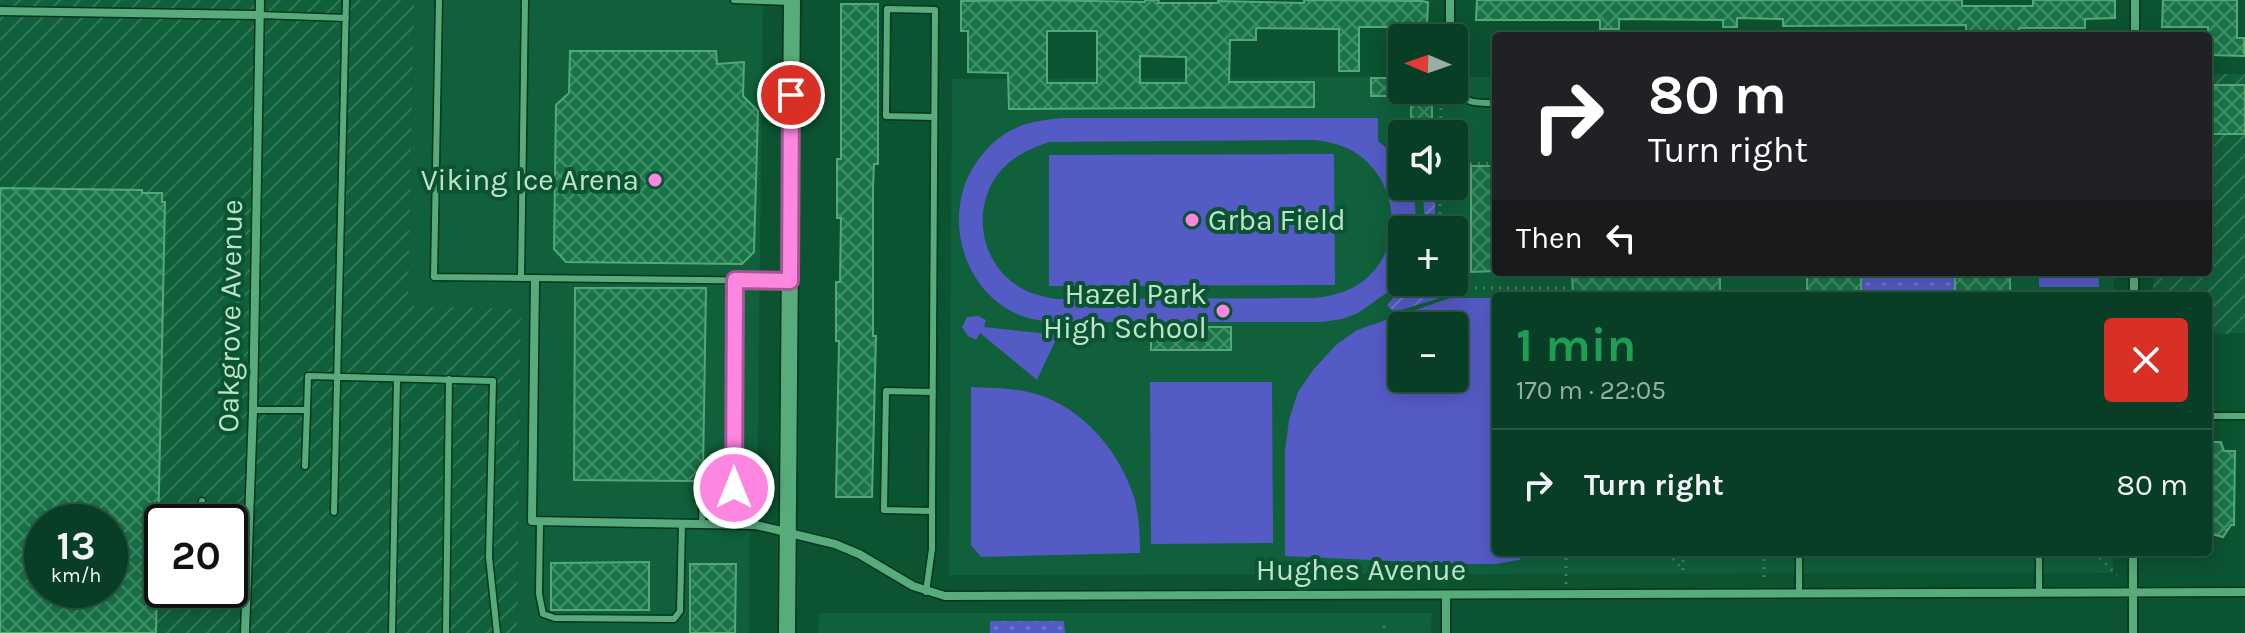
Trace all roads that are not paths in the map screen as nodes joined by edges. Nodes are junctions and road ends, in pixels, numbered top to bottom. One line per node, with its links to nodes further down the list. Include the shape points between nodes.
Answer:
1 (36, 0): 13 (lane)
2 (260, 0): 14 (street, Oakgrove Avenue)
3 (346, 0): 15 (lane)
4 (439, 0): 21 (lane, via 434,277)
5 (525, 0): 21 (lane)
6 (734, 0): 10 (lane)
7 (909, 0): 11 (lane)
8 (1450, 0): 16 (street)
9 (2135, 0): 17 (street)
10 (792, 1): 24 (street)
11 (909, 10): 20 (lane, via 935,10); 20 (lane, via 887,9 886,116)
12 (0, 11): 13 (street)
13 (36, 12): 14 (street)
14 (259, 15): 15 (lane); 29 (street, Oakgrove Avenue)
15 (346, 18): 25 (lane)
16 (1450, 24)
17 (2135, 32)
18 (1468, 101): 19 (lane)
19 (1492, 103)
20 (934, 117): 28 (lane)
21 (521, 278): 22 (lane)
22 (535, 279): 23 (lane); 38 (street, via 532,521)
23 (735, 280): 24 (lane); 40 (lane, via 734,488 703,488)
24 (790, 281): 41 (street)
25 (338, 377): 26 (lane); 30 (lane, via 308,376); 37 (lane)
26 (397, 379): 27 (lane); 52 (lane)
27 (449, 379): 53 (lane); 54 (lane, via 493,381 489,557)
28 (933, 392): 36 (lane); 36 (lane, via 886,391 884,510)
29 (253, 410): 30 (lane); 51 (street, Oakgrove Avenue)
30 (307, 410): 33 (lane)
31 (2212, 416): 32 (lane)
32 (2245, 416)
33 (305, 466)
34 (202, 501): 35 (lane)
35 (202, 504)
36 (932, 511): 45 (lane)
37 (334, 512)
38 (540, 522): 39 (street, Hughes Avenue); 39 (lane, via 539,594 543,614 555,618 674,619 680,611)
39 (682, 524): 40 (street, Hughes Avenue)
40 (702, 524): 41 (street, Hughes Avenue, via 756,525)
41 (788, 534): 45 (street, Hughes Avenue, via 859,554); 55 (street)
42 (1799, 556): 48 (lane)
43 (2038, 556): 46 (lane)
44 (2133, 556): 49 (street)
45 (926, 592): 50 (street, Hughes Avenue)
46 (2039, 592): 48 (street, Hughes Avenue); 49 (street, Hughes Avenue)
47 (2245, 592): 49 (street, Hughes Avenue)
48 (1799, 593): 50 (street, Hughes Avenue)
49 (2133, 593): 57 (street)
50 (1446, 595): 56 (street)
51 (245, 633)
52 (392, 633)
53 (446, 633)
54 (497, 633)
55 (787, 633)
56 (1446, 633)
57 (2133, 633)

